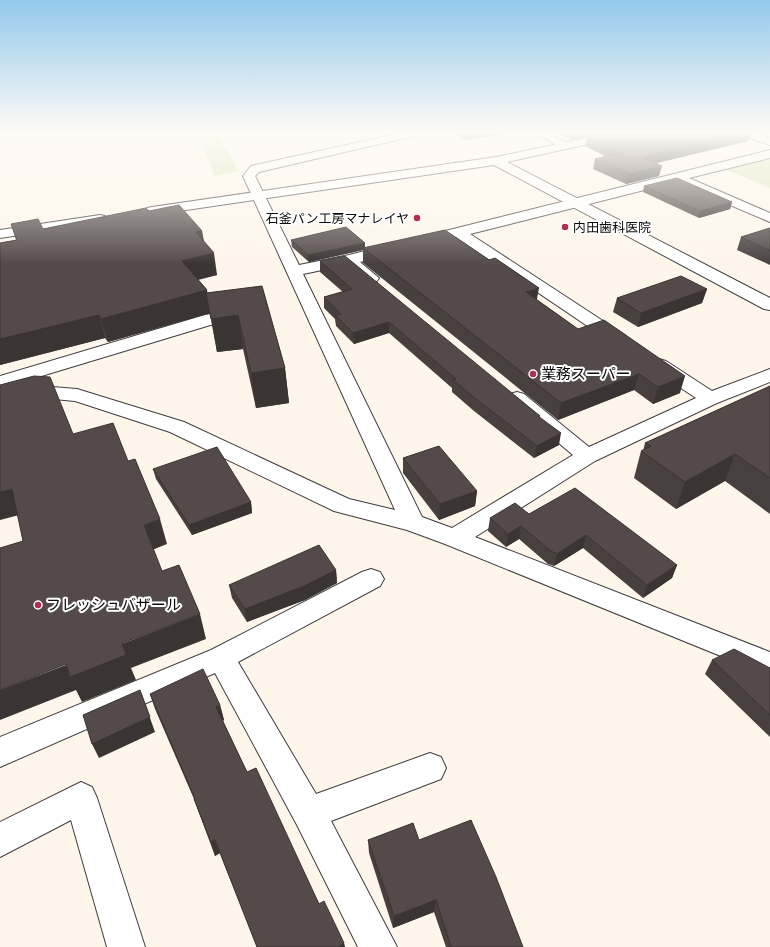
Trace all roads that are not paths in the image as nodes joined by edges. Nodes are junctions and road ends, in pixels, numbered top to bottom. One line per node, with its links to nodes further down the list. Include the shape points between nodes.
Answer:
1 (249, 177): 5 (street)
2 (383, 177): 5 (street)
3 (527, 177): 6 (street)
4 (676, 177): 6 (street); 9 (street)
5 (258, 195): 7 (street); 13 (street)
6 (577, 203): 10 (street); 15 (street)
7 (140, 213)
8 (109, 218): 11 (street)
9 (770, 218)
10 (458, 232): 12 (street); 21 (street)
11 (0, 234)
12 (349, 260): 13 (street); 14 (street)
13 (294, 271): 23 (street)
14 (386, 290)
15 (770, 305)
16 (211, 319): 18 (street)
17 (770, 375): 21 (street)
18 (0, 382)
19 (0, 388): 23 (street, via 77,395 177,427 342,505)
20 (508, 390): 22 (street)
21 (710, 399): 22 (street)
22 (587, 456): 24 (street)
23 (413, 523): 24 (street)
24 (454, 538): 27 (street)
25 (371, 579): 26 (street)
26 (221, 658): 28 (street); 30 (street)
27 (770, 664)
28 (0, 752)
29 (430, 768): 30 (street)
30 (309, 813): 33 (street)
31 (0, 840): 32 (street, via 81,798)
32 (126, 947)
33 (378, 947)

